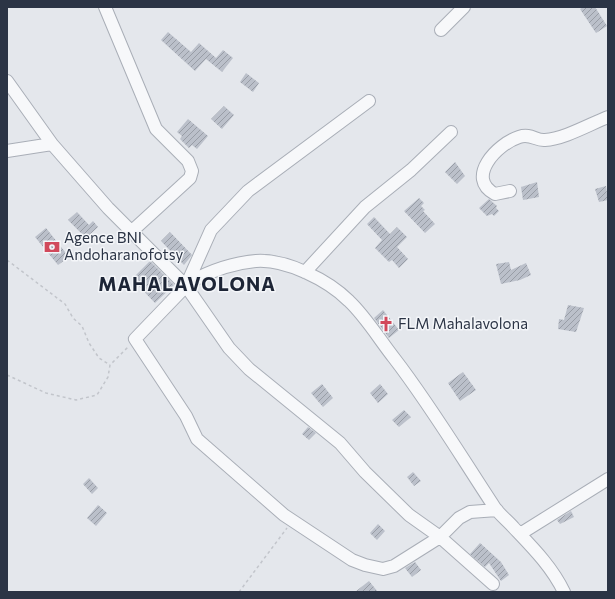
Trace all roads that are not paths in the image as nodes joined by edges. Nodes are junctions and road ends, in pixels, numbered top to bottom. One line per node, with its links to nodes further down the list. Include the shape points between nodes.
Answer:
1 (105, 7): 11 (street, via 156,129 188,160 192,171 190,178)
2 (464, 7): 3 (street)
3 (441, 30)
4 (7, 81): 8 (street)
5 (369, 101): 13 (street, via 248,191 211,230)
6 (608, 117): 10 (street, via 555,138 543,140 534,136 518,137 504,145 484,167 482,179 488,190 495,194)
7 (451, 132): 12 (street, via 365,207)
8 (52, 144): 9 (street); 11 (street)
9 (7, 151)
10 (510, 190)
11 (132, 232): 13 (street)
12 (306, 272): 13 (street, via 257,261 205,274); 15 (street, via 334,288 361,315 449,434)
13 (188, 284): 17 (street, via 230,348 249,370 340,443 365,472 409,515); 17 (street, via 135,339 186,416 197,439 293,520 352,560 383,569 394,566)
14 (608, 479): 16 (street)
15 (497, 510): 16 (street); 17 (street, via 470,512 459,518)
16 (520, 534): 19 (street, via 558,579)
17 (440, 536): 18 (street)
18 (492, 584)
19 (564, 592)

